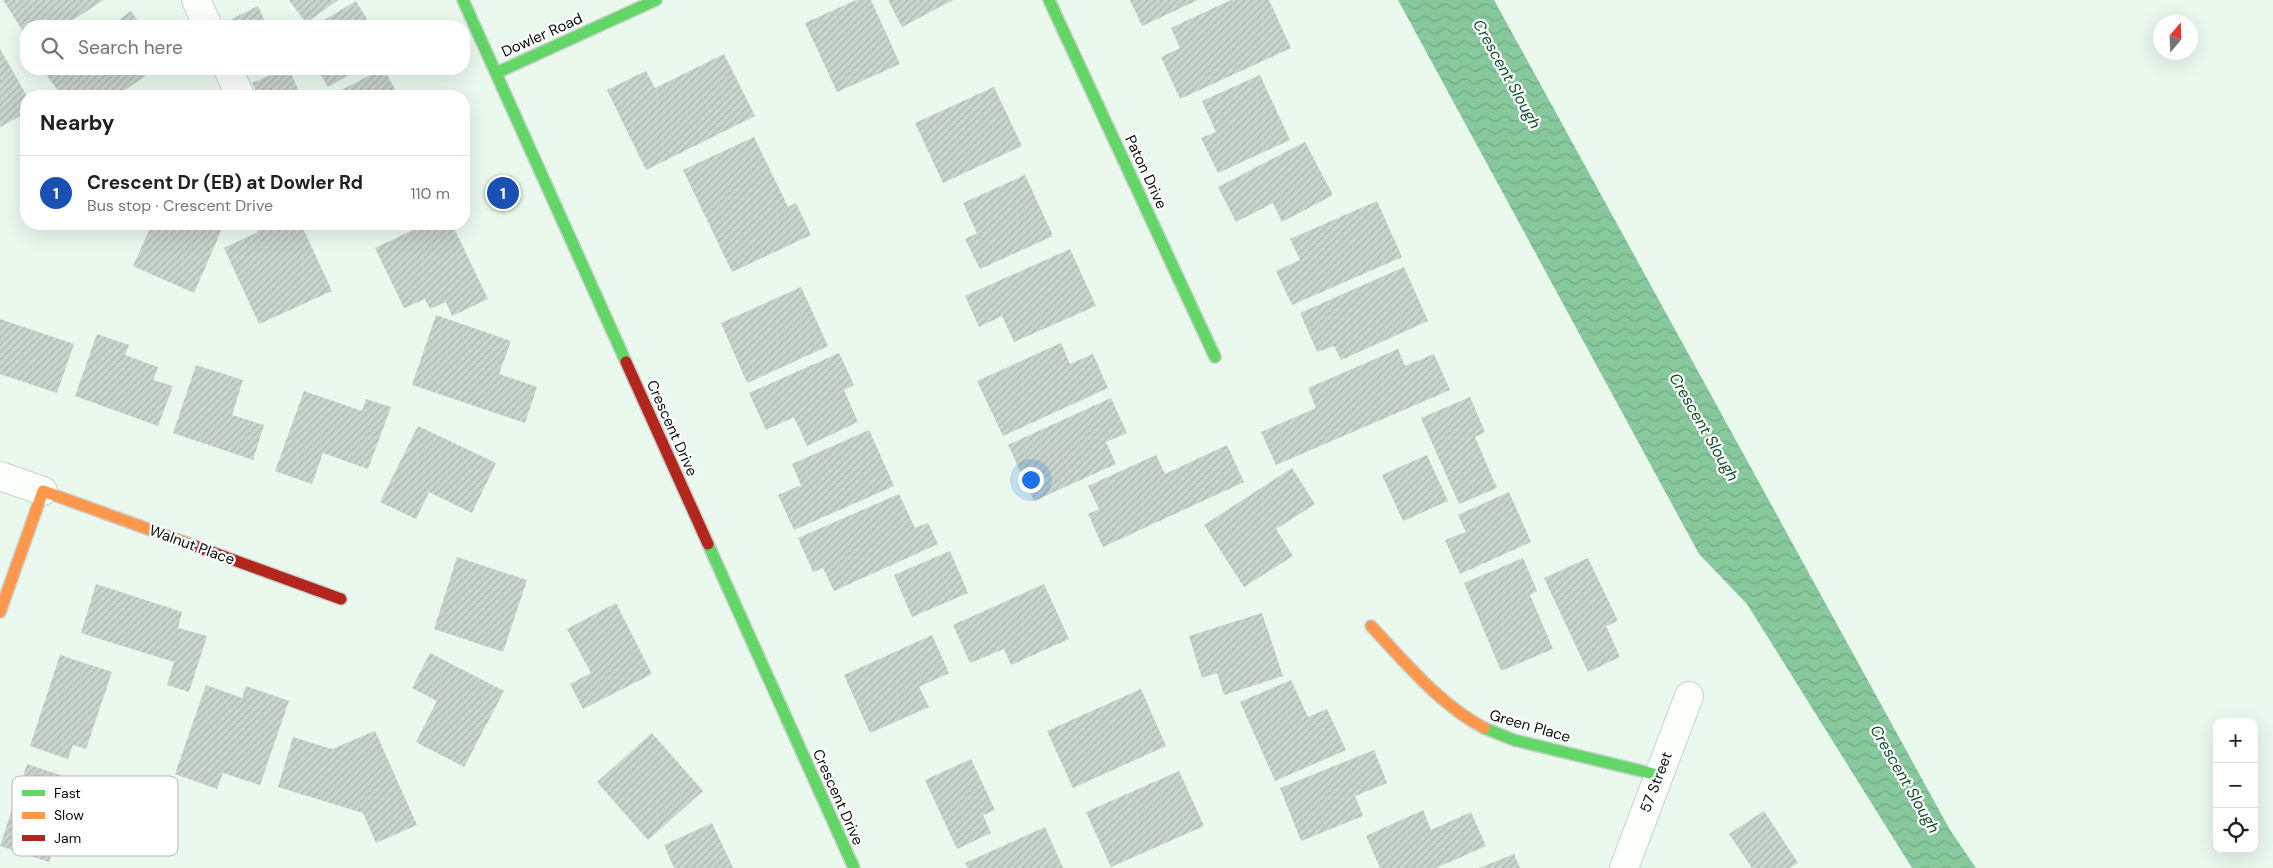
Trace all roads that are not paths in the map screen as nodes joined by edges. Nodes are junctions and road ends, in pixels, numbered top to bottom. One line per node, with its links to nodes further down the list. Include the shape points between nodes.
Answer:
1 (196, 0): 5 (street)
2 (463, 0): 6 (street, Crescent Drive)
3 (656, 0): 6 (street, Dowler Road)
4 (1049, 0): 9 (street, Paton Drive)
5 (205, 20)
6 (496, 73): 17 (street, Crescent Drive)
7 (231, 75): 8 (street)
8 (237, 90)
9 (1215, 357)
10 (0, 476): 11 (street, Walnut Place)
11 (43, 490): 12 (street, Walnut Place); 13 (street)
12 (341, 599)
13 (0, 612)
14 (1371, 626): 16 (street, Green Place, via 1440,697 1476,726 1507,738)
15 (1690, 696): 16 (street, 57 Street)
16 (1658, 775): 18 (street, 57 Street)
17 (854, 868)
18 (1624, 868)

